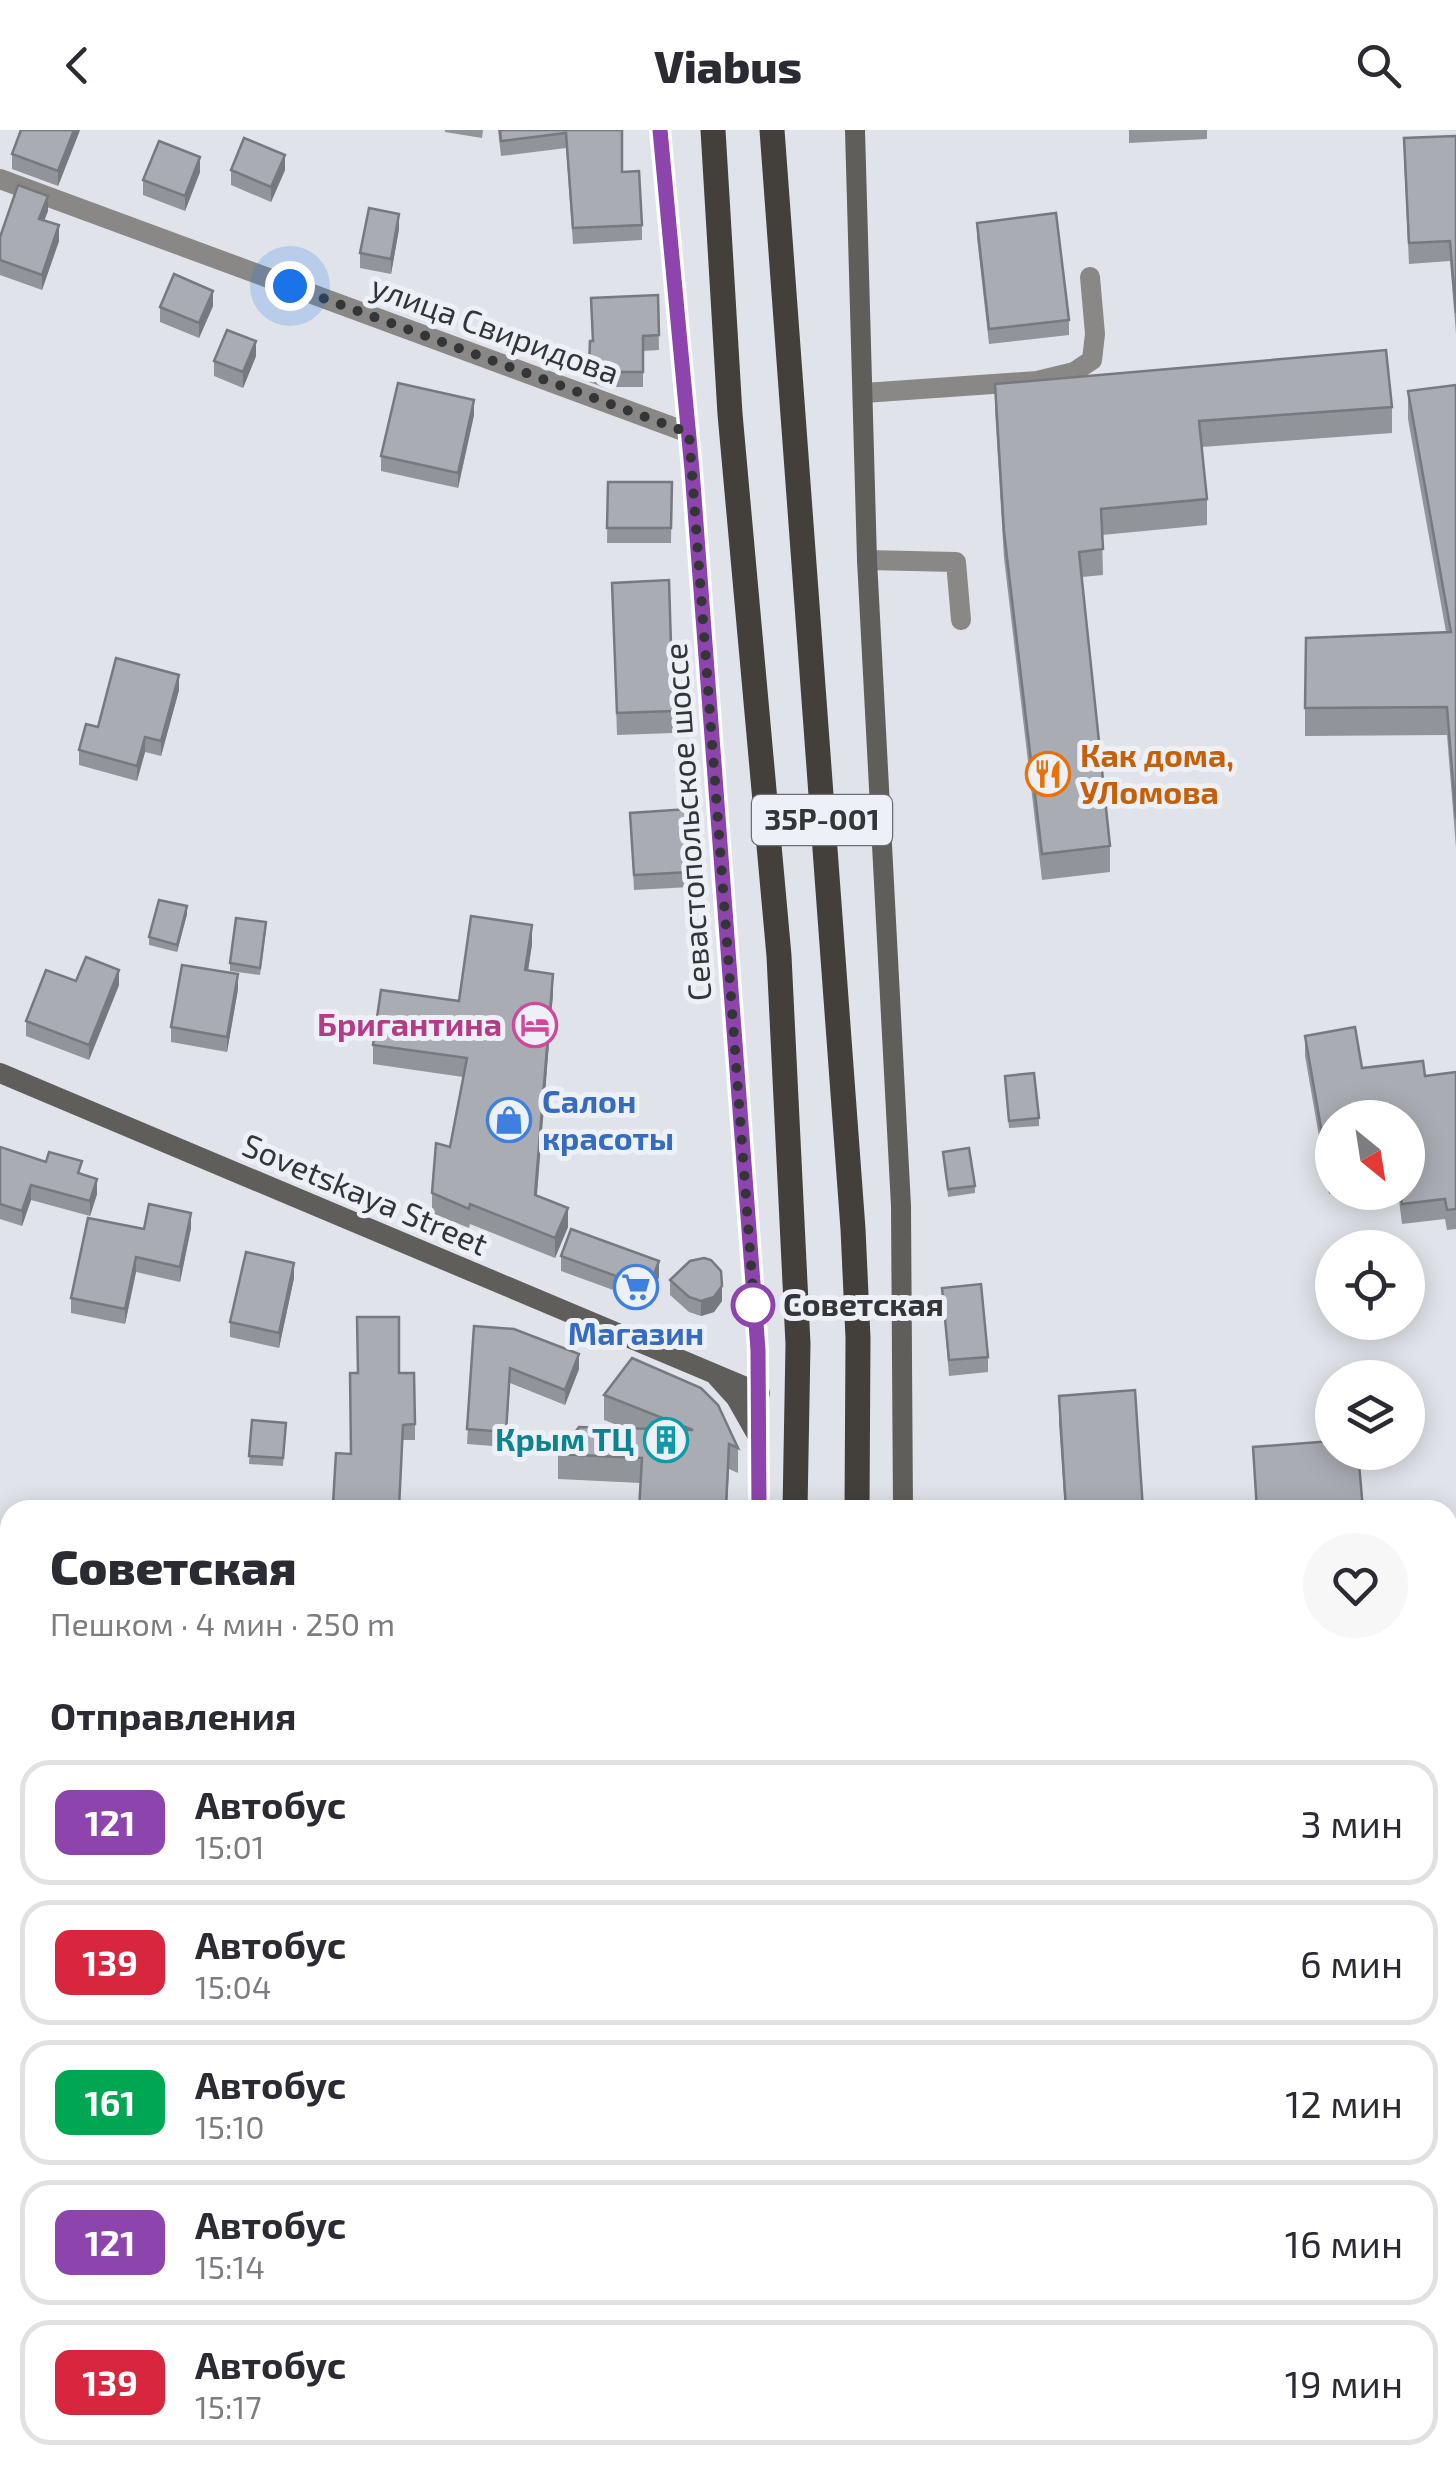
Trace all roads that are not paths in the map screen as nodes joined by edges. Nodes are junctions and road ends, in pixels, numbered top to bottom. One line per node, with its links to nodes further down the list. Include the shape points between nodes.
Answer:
1 (660, 130): 8 (main road, Севастопольское шоссе)
2 (711, 130): 17 (main road, 35Р-001, via 778,956 798,1344)
3 (855, 130): 7 (main road)
4 (774, 136): 18 (main road, 35Р-001, via 853,1229)
5 (0, 179): 8 (street, улица Свиридова)
6 (1090, 277): 7 (street, via 1092,360 1074,372 1037,381)
7 (864, 394): 9 (main road)
8 (689, 433): 12 (main road, Севастопольское шоссе)
9 (867, 560): 10 (street, via 956,562); 19 (main road, via 902,1206)
10 (960, 620)
11 (0, 1074): 13 (main road, Sovetskaya Street)
12 (758, 1350): 13 (main road, via 738,1365); 14 (main road, Севастопольское шоссе)
13 (708, 1369): 14 (main road, Sovetskaya Street); 15 (main road, via 736,1398)
14 (760, 1393): 15 (main road, Севастопольское шоссе)
15 (760, 1442): 16 (main road, Севастопольское шоссе)
16 (759, 1500)
17 (795, 1500)
18 (857, 1500)
19 (903, 1500)

